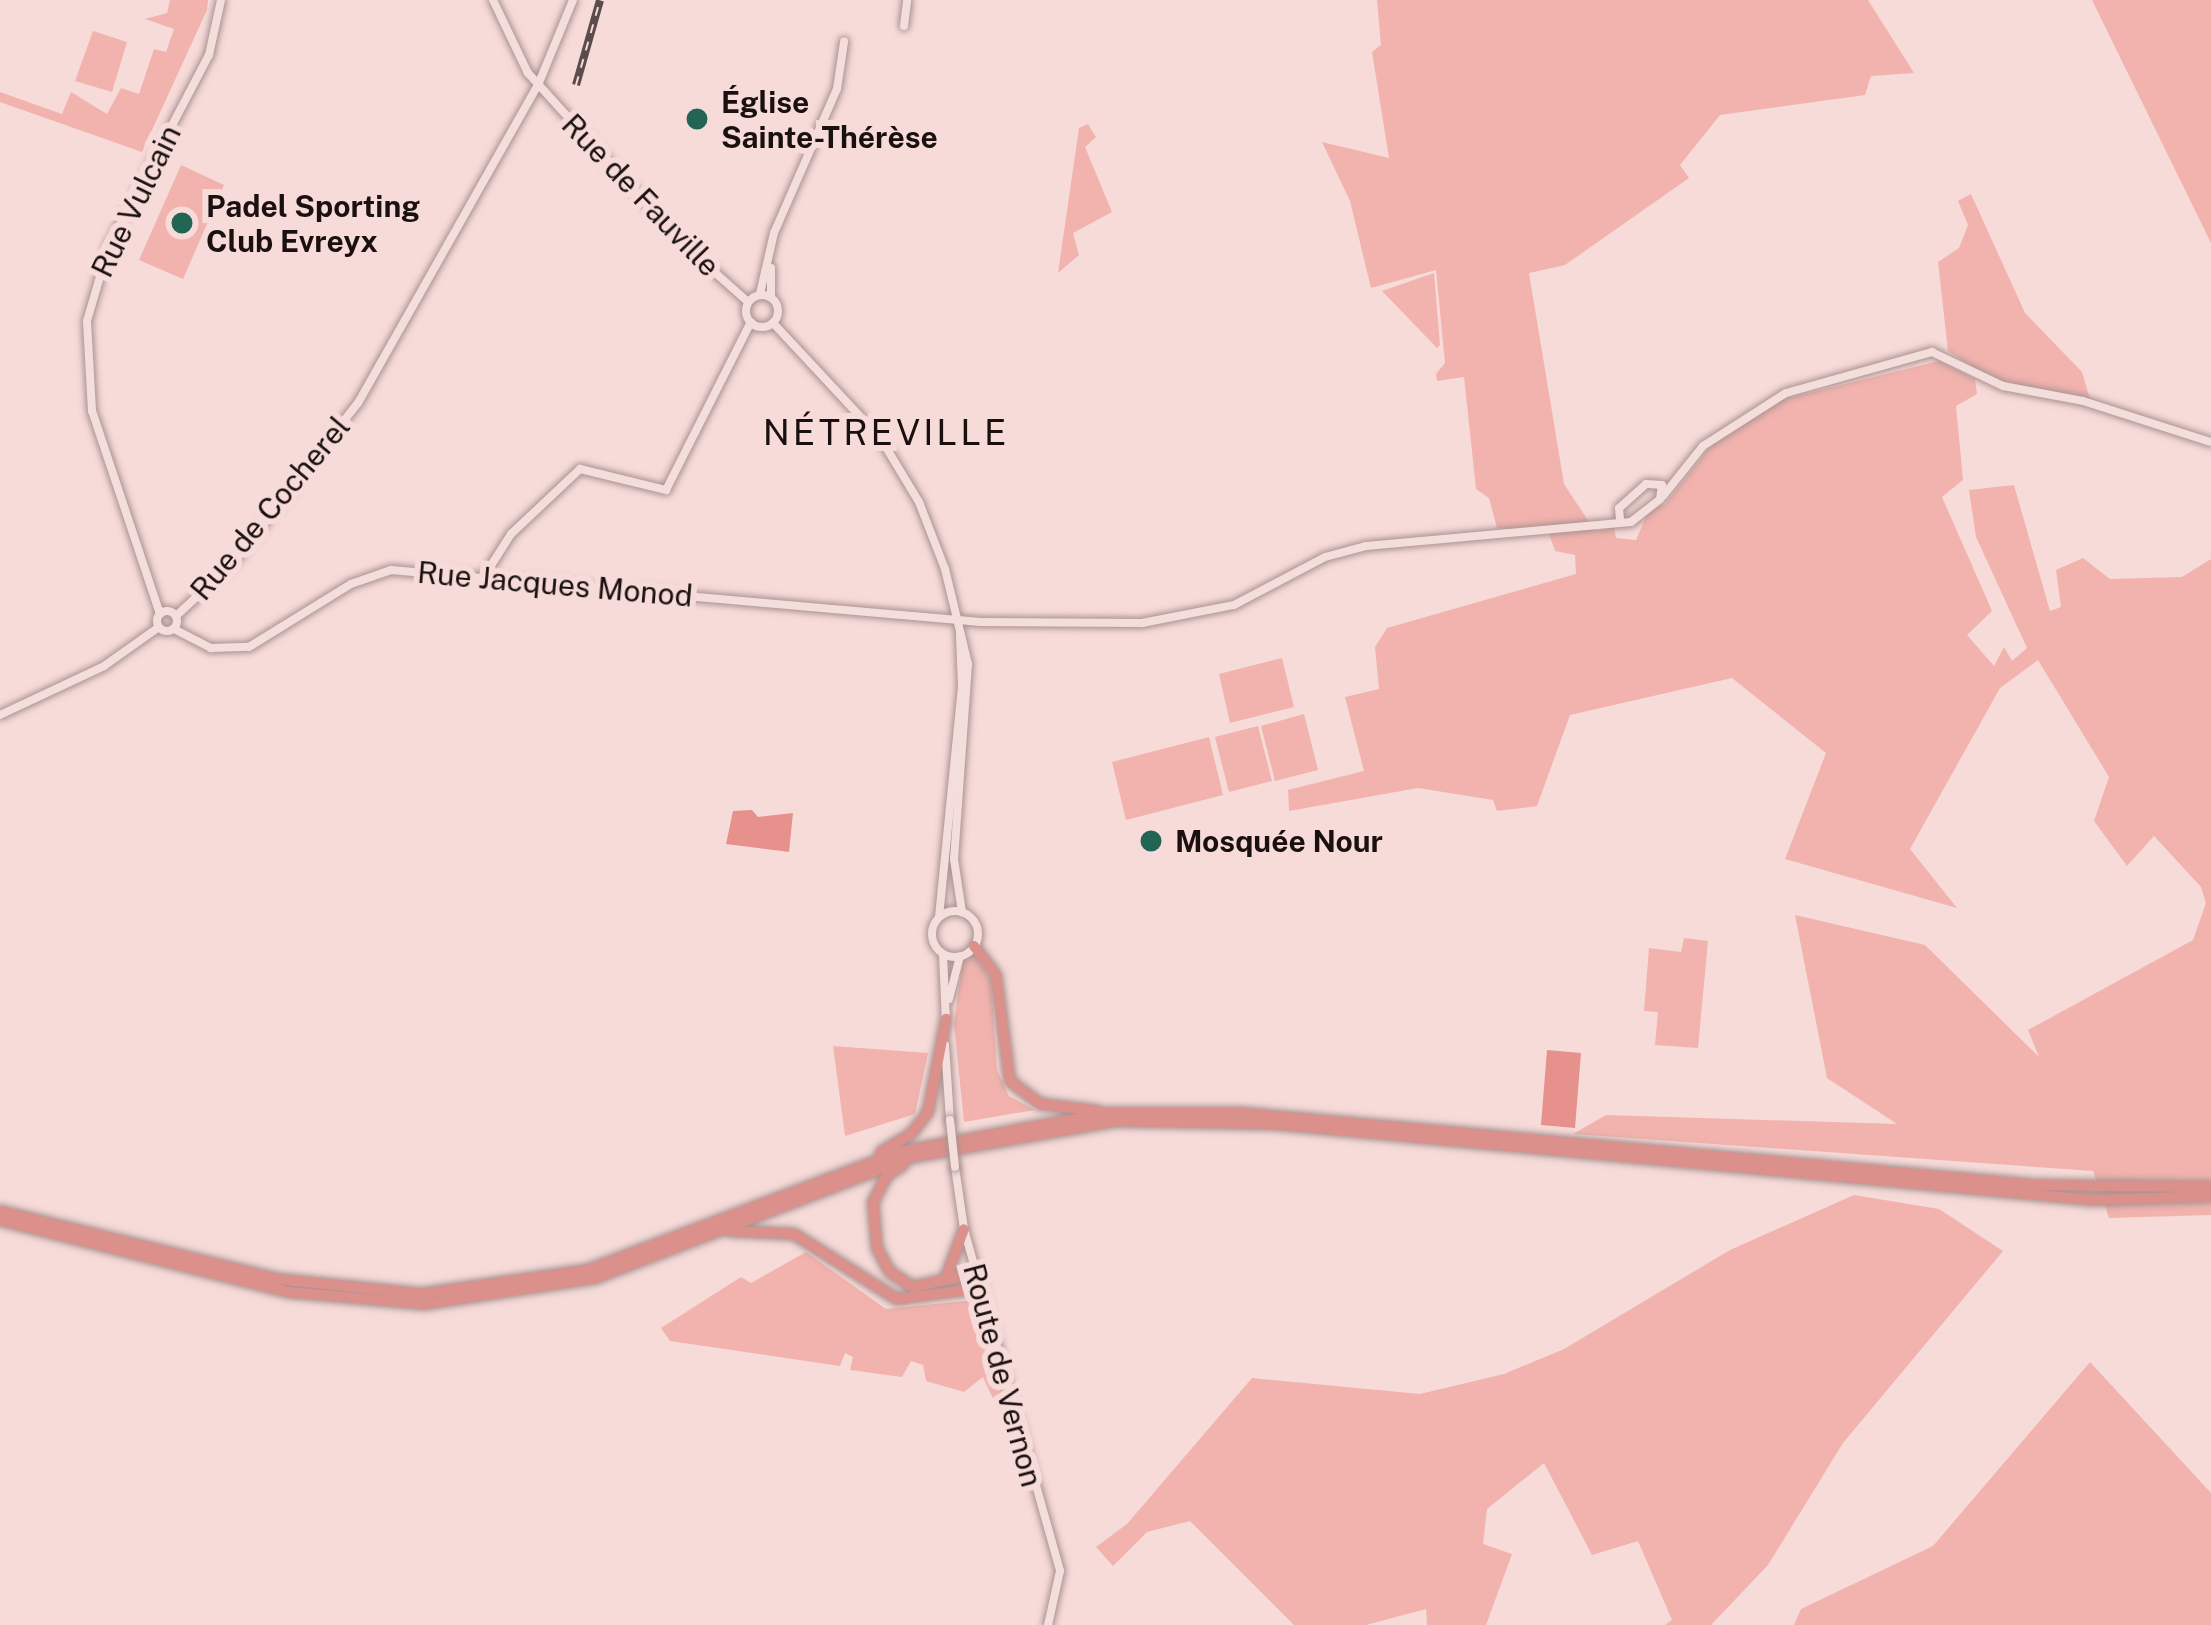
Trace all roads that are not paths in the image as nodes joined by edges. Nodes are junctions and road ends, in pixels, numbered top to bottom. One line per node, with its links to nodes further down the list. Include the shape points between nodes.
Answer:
1 (221, 0): 20 (street, Rue Vulcain, via 208,55 110,245 87,321 92,411)
2 (494, 0): 7 (street, Rue de Fauville)
3 (573, 0): 7 (street, Rue de Cocherel)
4 (907, 0): 5 (street)
5 (904, 26)
6 (844, 42): 8 (street, via 837,89)
7 (538, 85): 11 (street, Rue de Fauville, via 683,244); 21 (street, Rue de Cocherel, via 341,430 232,563)
8 (772, 242): 9 (street); 10 (street)
9 (760, 294): 10 (street); 11 (street)
10 (771, 296): 13 (street, via 778,307)
11 (748, 302): 12 (street)
12 (751, 322): 13 (street); 19 (street, via 666,490 580,469 511,535)
13 (773, 323): 22 (street, via 885,446 920,502)
14 (2211, 442): 15 (street, via 2083,400 2002,386 1940,353 1786,393 1723,430)
15 (1681, 472): 16 (street); 17 (street)
16 (1658, 482): 17 (street); 18 (street, via 1622,504)
17 (1660, 499): 18 (street, Rue Jacques Monod, via 1630,522)
18 (1620, 518): 22 (street, Rue Jacques Monod, via 1562,532 1366,546 1191,618)
19 (485, 575): 22 (street, Rue Jacques Monod); 24 (street, Rue Jacques Monod, via 385,572 237,649 211,648)
20 (160, 614): 21 (street); 23 (street)
21 (176, 616): 24 (street)
22 (960, 620): 26 (street, via 968,689 954,859); 27 (street, via 962,688)
23 (159, 627): 24 (street, Rue Jacques Monod); 25 (street, via 104,666)
24 (174, 629)
25 (0, 715)
26 (962, 913): 27 (street); 28 (street, via 976,928)
27 (939, 917): 29 (street, via 932,937)
28 (974, 946): 30 (street); 32 (highway, via 996,975 1004,1070 1016,1090 1041,1104)
29 (944, 954): 30 (street); 31 (street)
30 (960, 956): 31 (street)
31 (946, 1019): 34 (highway, via 924,1119); 38 (street, Route de Vernon, bridge)
32 (1107, 1112): 34 (highway, via 980,1131); 35 (highway, via 1257,1114 2036,1185)
33 (939, 1150): 35 (highway, via 1084,1124 1215,1120 2052,1197); 39 (highway); 41 (highway, via 887,1175 876,1189 873,1220 883,1262 899,1281 913,1287)
34 (856, 1166): 36 (highway, via 622,1260 463,1292 323,1287)
35 (2211, 1191)
36 (0, 1210)
37 (0, 1220): 39 (highway, via 288,1292 391,1304 558,1287)
38 (964, 1229): 40 (street, Route de Vernon); 41 (highway)
39 (715, 1233): 42 (highway, via 794,1234 897,1299)
40 (976, 1273): 41 (highway); 42 (street, Route de Vernon)
41 (945, 1280)
42 (981, 1288): 43 (street, Route de Vernon, via 1060,1571)
43 (1048, 1625)

